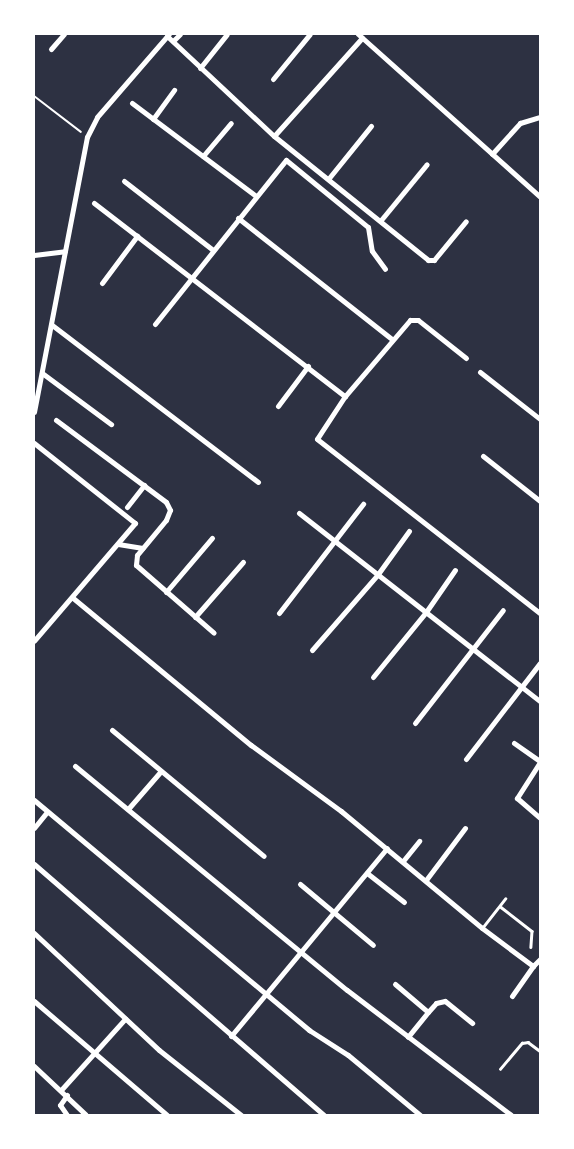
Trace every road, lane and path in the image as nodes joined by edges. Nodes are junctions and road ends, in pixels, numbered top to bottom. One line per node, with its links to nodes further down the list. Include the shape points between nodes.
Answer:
1 (64, 34): 8 (street)
2 (180, 34): 7 (street)
3 (227, 34): 9 (street)
4 (310, 34): 10 (street)
5 (168, 35): 7 (street); 19 (street, via 97,117)
6 (360, 36): 18 (street); 20 (street)
7 (173, 41): 9 (street)
8 (51, 49)
9 (200, 68): 18 (street)
10 (273, 78)
11 (174, 90): 15 (street)
12 (34, 96): 19 (path)
13 (132, 103): 15 (street)
14 (540, 117): 20 (street, via 520,123)
15 (153, 119): 21 (street)
16 (231, 123): 21 (street)
17 (371, 126): 23 (street)
18 (274, 136): 23 (street)
19 (87, 137): 32 (street)
20 (492, 154): 26 (street)
21 (203, 156): 25 (street)
22 (427, 164): 29 (street)
23 (330, 178): 29 (street)
24 (124, 181): 33 (street)
25 (256, 196): 28 (street); 35 (street, via 281,163 292,162 368,227 372,251)
26 (540, 196)
27 (94, 203): 31 (street)
28 (238, 218): 33 (street); 40 (street)
29 (381, 220): 30 (street, via 431,261)
30 (466, 221)
31 (137, 236): 36 (street); 37 (street)
32 (65, 250): 34 (street); 39 (street)
33 (213, 250): 36 (street)
34 (34, 255)
35 (385, 269)
36 (191, 279): 38 (street); 42 (street)
37 (102, 283)
38 (155, 324)
39 (52, 325): 44 (street); 53 (street)
40 (392, 339): 41 (street, via 414,319); 45 (street)
41 (466, 358)
42 (308, 366): 45 (street); 46 (street)
43 (480, 372): 48 (street)
44 (42, 373): 47 (street); 50 (street)
45 (345, 396): 71 (street, via 318,434 319,443)
46 (278, 406)
47 (34, 412)
48 (540, 419)
49 (56, 420): 54 (street)
50 (111, 424)
51 (34, 443): 62 (street, via 134,522)
52 (483, 456): 55 (street)
53 (258, 482)
54 (144, 485): 57 (street); 63 (street, via 166,502 170,510 166,520)
55 (540, 501)
56 (363, 504): 61 (street)
57 (127, 507)
58 (299, 513): 61 (street)
59 (409, 531): 66 (street)
60 (212, 538): 67 (street)
61 (334, 542): 66 (street); 72 (street)
62 (118, 544): 63 (street); 68 (street)
63 (143, 548): 67 (street, via 137,555 136,565)
64 (243, 562): 73 (street)
65 (455, 570): 70 (street)
66 (378, 574): 70 (street); 77 (street)
67 (166, 592): 73 (street)
68 (73, 598): 75 (street); 96 (street, via 251,745)
69 (503, 610): 76 (street)
70 (426, 612): 76 (street); 79 (street)
71 (540, 613)
72 (279, 614)
73 (195, 617): 74 (street)
74 (214, 633)
75 (34, 641)
76 (474, 649): 80 (street); 82 (street)
77 (312, 650)
78 (540, 663): 80 (street)
79 (373, 677)
80 (523, 688): 81 (street); 85 (street)
81 (540, 701)
82 (415, 724)
83 (112, 730): 88 (street)
84 (514, 743): 86 (street)
85 (466, 759)
86 (540, 761): 92 (street, via 517,798)
87 (75, 766): 90 (street)
88 (161, 771): 90 (street); 97 (street)
89 (34, 800): 91 (street)
90 (128, 809): 111 (street)
91 (48, 812): 93 (street); 115 (street)
92 (540, 818)
93 (34, 828)
94 (465, 828): 101 (street)
95 (419, 841): 98 (street)
96 (387, 848): 98 (street); 100 (street)
97 (264, 856)
98 (403, 861): 101 (street)
99 (34, 864): 121 (street)
100 (367, 873): 104 (street); 106 (street)
101 (426, 880): 107 (street)
102 (300, 884): 106 (street)
103 (505, 899): 105 (lane)
104 (404, 902)
105 (501, 907): 107 (lane); 110 (lane, via 532,930)
106 (334, 913): 109 (street); 111 (street)
107 (482, 928): 113 (street)
108 (34, 933): 119 (street)
109 (373, 945)
110 (531, 948)
111 (301, 952): 115 (street); 122 (street)
112 (540, 959): 113 (street)
113 (533, 966): 116 (street)
114 (395, 984): 118 (street)
115 (266, 994): 121 (street); 134 (street)
116 (512, 996)
117 (34, 1001): 124 (street)
118 (428, 1012): 120 (street, via 436,1003 445,1001); 122 (street)
119 (125, 1019): 124 (street); 132 (street)
120 (472, 1023)
121 (231, 1036): 133 (street)
122 (408, 1037): 135 (street)
123 (540, 1051): 126 (lane, via 528,1042 522,1043)
124 (93, 1053): 127 (street); 131 (street)
125 (34, 1066): 127 (street)
126 (500, 1069)
127 (61, 1090): 128 (street)
128 (67, 1095): 129 (street, via 60,1105); 130 (street)
129 (68, 1115)
130 (86, 1115)
131 (167, 1115)
132 (241, 1115)
133 (324, 1115)
134 (420, 1115)
135 (511, 1115)

